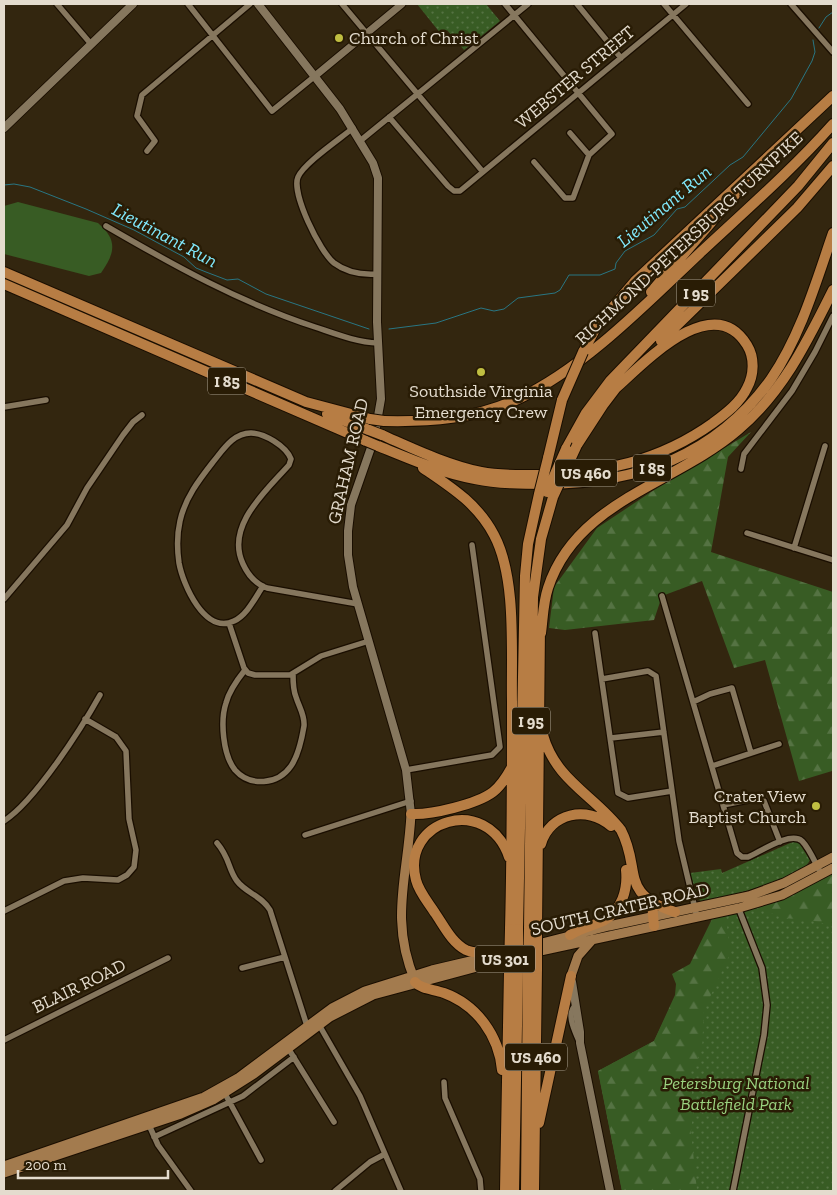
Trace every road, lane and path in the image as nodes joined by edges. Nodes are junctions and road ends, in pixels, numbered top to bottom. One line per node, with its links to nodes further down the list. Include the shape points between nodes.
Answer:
1 (57, 4): 18 (street)
2 (133, 4): 18 (main road)
3 (188, 4): 17 (street)
4 (250, 4): 17 (street)
5 (258, 4): 21 (main road, GRAHAM ROAD)
6 (342, 4): 16 (street)
7 (402, 4): 16 (street)
8 (505, 4): 15 (street)
9 (528, 4): 15 (street)
10 (577, 4): 20 (street)
11 (664, 4): 14 (street)
12 (686, 4): 14 (street, WEBSTER STREET)
13 (791, 4): 19 (street)
14 (673, 14): 20 (street, WEBSTER STREET); 25 (street)
15 (514, 15): 22 (street); 23 (street)
16 (367, 33): 21 (street); 23 (street)
17 (212, 35): 21 (street, via 272,111); 33 (street, via 142,95 137,116 155,141)
18 (91, 44): 28 (main road)
19 (833, 52)
20 (621, 58): 22 (street, WEBSTER STREET)
21 (315, 76): 29 (main road, GRAHAM ROAD)
22 (579, 92): 34 (street, via 612,134); 38 (street, WEBSTER STREET)
23 (418, 94): 26 (street); 38 (street)
24 (833, 96): 35 (highway)
25 (748, 104)
26 (390, 117): 31 (street); 38 (street, WEBSTER STREET, via 454,191 462,190)
27 (833, 124): 49 (highway, RICHMOND-PETERSBURG TURNPIKE / I 85, via 787,172 649,302)
28 (4, 128)
29 (352, 128): 31 (main road, GRAHAM ROAD); 43 (street, via 301,171 296,182 297,193 324,252 332,262 354,272)
30 (570, 133): 34 (street)
31 (360, 141): 43 (main road, GRAHAM ROAD, via 378,178)
32 (833, 143): 59 (highway, I 95, bridge, via 792,193 610,381 586,413)
33 (147, 151)
34 (589, 155): 36 (street, via 575,196 570,200)
35 (767, 159): 49 (highway, via 650,293); 59 (highway, bridge, via 634,281 597,326 562,400 548,458)
36 (534, 162)
37 (833, 166): 50 (highway, I 95, via 797,208)
38 (483, 172)
39 (106, 226): 48 (street, via 197,276 270,311 358,340)
40 (833, 233): 46 (highway, I 85)
41 (833, 248): 46 (highway)
42 (4, 272): 51 (highway, RICHMOND-PETERSBURG TURNPIKE / I 85)
43 (377, 274): 48 (main road, GRAHAM ROAD)
44 (4, 284): 55 (highway, I 85, bridge, via 366,441)
45 (833, 290): 71 (highway, via 793,368 752,418 708,453 608,510 577,537 551,579)
46 (812, 294): 57 (highway, I 85, via 782,361 750,404 714,435 666,462 628,476 600,481 512,484 464,477)
47 (833, 316): 58 (street, via 792,391 744,454)
48 (378, 342): 68 (main road, GRAHAM ROAD, via 379,415 352,505 348,531 350,570)
49 (600, 343): 51 (highway, RICHMOND-PETERSBURG TURNPIKE / I 85, bridge, via 555,378 504,405 454,419 370,419 330,410)
50 (616, 388): 55 (highway, US 460, via 674,337 705,326 735,332 748,347 752,359 748,388 721,417 672,448 607,470 509,475 482,472); 59 (highway, I 95, bridge)
51 (284, 392): 55 (highway, US 460, bridge, via 306,406 369,430)
52 (46, 400): 53 (street)
53 (4, 407)
54 (142, 416): 67 (street, via 132,422 122,435 67,525)
55 (380, 441): 57 (highway, I 85)
56 (825, 446): 63 (street)
57 (412, 460): 81 (highway, US 460, via 474,507 487,523 501,552 509,582)
58 (741, 469)
59 (546, 494): 60 (highway, I 95); 70 (highway, I 95, via 525,576)
60 (548, 514): 71 (highway, US 460, via 539,597); 108 (highway, I 95, via 533,597)
61 (747, 533): 63 (street)
62 (472, 545): 88 (street, via 500,747 492,756)
63 (794, 548): 64 (street)
64 (833, 560)
65 (263, 586): 68 (street); 69 (street, via 243,615); 69 (street, via 252,579 243,566 238,537 247,516 291,462 290,456 278,445 260,434 243,434 226,446 199,481 184,509 178,541 179,561 193,598 208,618 219,624)
66 (662, 596): 78 (street)
67 (4, 599)
68 (358, 604): 73 (main road, GRAHAM ROAD)
69 (229, 623): 74 (street)
70 (523, 632): 81 (highway); 108 (highway, I 95)
71 (540, 633): 80 (highway, US 460)
72 (595, 633): 76 (street)
73 (369, 641): 75 (street, via 321,656); 88 (main road, GRAHAM ROAD)
74 (245, 670): 75 (street, via 255,675); 75 (street, via 229,695 224,720 228,758 234,769 256,782 275,779 295,760 304,720)
75 (293, 674)
76 (602, 679): 82 (street, via 651,672 656,676); 83 (street)
77 (100, 695): 79 (street)
78 (693, 702): 85 (street, via 732,688); 87 (street)
79 (85, 719): 93 (street, via 34,792); 104 (street, via 116,737 126,751 129,819 136,850 134,867 118,880 83,878 64,882)
80 (540, 720): 97 (highway, US 460); 102 (highway, via 548,752 557,768 621,830 627,843 633,880)
81 (512, 732): 86 (highway, US 460)
82 (664, 732): 83 (street); 89 (street)
83 (610, 738): 89 (street, via 618,793 626,798)
84 (779, 744): 85 (street)
85 (752, 753): 87 (street)
86 (512, 766): 92 (highway, via 498,787 486,796 427,814); 99 (highway, US 460)
87 (712, 766): 91 (street)
88 (406, 770): 90 (main road, GRAHAM ROAD)
89 (672, 791): 106 (street, via 679,841)
90 (411, 801): 92 (main road, GRAHAM ROAD); 94 (street)
91 (723, 805): 95 (street, via 762,799 766,802); 95 (street, via 737,853 742,857 748,858)
92 (411, 814): 117 (main road, GRAHAM ROAD, via 400,909 404,942)
93 (4, 821)
94 (305, 834)
95 (780, 842): 101 (street, via 790,838 801,841)
96 (217, 843): 112 (street, via 228,857 237,882 270,910)
97 (538, 855): 108 (highway, US 460); 109 (highway, via 548,830 559,820 572,815 602,819 620,839 626,877 622,901 604,920)
98 (833, 857): 101 (main road, SOUTH CRATER ROAD / US 301)
99 (511, 864): 108 (highway, US 460); 111 (highway, via 495,832 482,823 463,819 442,824 428,833 414,864 419,889 457,944 472,952)
100 (833, 868): 101 (main road, SOUTH CRATER ROAD / US 301)
101 (819, 870): 103 (main road, SOUTH CRATER ROAD / US 301)
102 (652, 903): 105 (highway); 107 (highway)
103 (737, 904): 106 (main road, SOUTH CRATER ROAD / US 301); 144 (street, via 762,968 767,1005)
104 (4, 911)
105 (674, 912): 106 (main road, SOUTH CRATER ROAD / US 301); 107 (main road, SOUTH CRATER ROAD / US 301)
106 (696, 913): 107 (main road, SOUTH CRATER ROAD / US 301)
107 (654, 921): 109 (main road, SOUTH CRATER ROAD / US 301); 110 (main road, SOUTH CRATER ROAD / US 301)
108 (524, 929): 115 (highway, US 460, bridge); 115 (highway, I 95, bridge)
109 (570, 935): 111 (main road, SOUTH CRATER ROAD / US 301)
110 (595, 938): 116 (main road, via 578,956); 117 (main road, SOUTH CRATER ROAD / US 301)
111 (504, 953): 117 (main road, SOUTH CRATER ROAD / US 301)
112 (285, 957): 114 (street); 119 (street)
113 (168, 958): 120 (street, BLAIR ROAD)
114 (242, 968)
115 (523, 970): 126 (highway, US 460); 130 (highway, US 460); 140 (highway, I 95); 141 (highway, I 95)
116 (571, 976): 130 (highway); 143 (main road, via 580,1043)
117 (414, 979): 118 (main road, SOUTH CRATER ROAD / US 301); 126 (highway, via 421,987 457,999 474,1011 488,1028 501,1060)
118 (317, 1022): 119 (main road, SOUTH CRATER ROAD / US 301); 131 (street, via 360,1096)
119 (308, 1029): 121 (main road, SOUTH CRATER ROAD / US 301); 124 (main road, SOUTH CRATER ROAD / US 301)
120 (4, 1040)
121 (288, 1048): 122 (street); 124 (main road, SOUTH CRATER ROAD / US 301)
122 (294, 1057): 125 (street); 127 (street)
123 (444, 1082): 138 (street, via 445,1098 480,1179)
124 (224, 1091): 125 (street); 128 (main road, SOUTH CRATER ROAD / US 301, via 196,1108); 133 (main road, SOUTH CRATER ROAD / US 301)
125 (230, 1103): 129 (street); 132 (street)
126 (506, 1119): 139 (highway, US 460)
127 (334, 1122)
128 (149, 1125): 129 (street); 134 (main road, SOUTH CRATER ROAD / US 301)
129 (154, 1137): 135 (street)
130 (535, 1144): 142 (highway, US 460)
131 (384, 1154): 136 (street); 137 (street)
132 (261, 1160)
133 (4, 1166)
134 (4, 1173)
135 (191, 1191)
136 (335, 1191)
137 (401, 1191)
138 (482, 1191)
139 (505, 1191)
140 (514, 1191)
141 (526, 1191)
142 (534, 1191)
143 (610, 1191)
144 (733, 1191)

